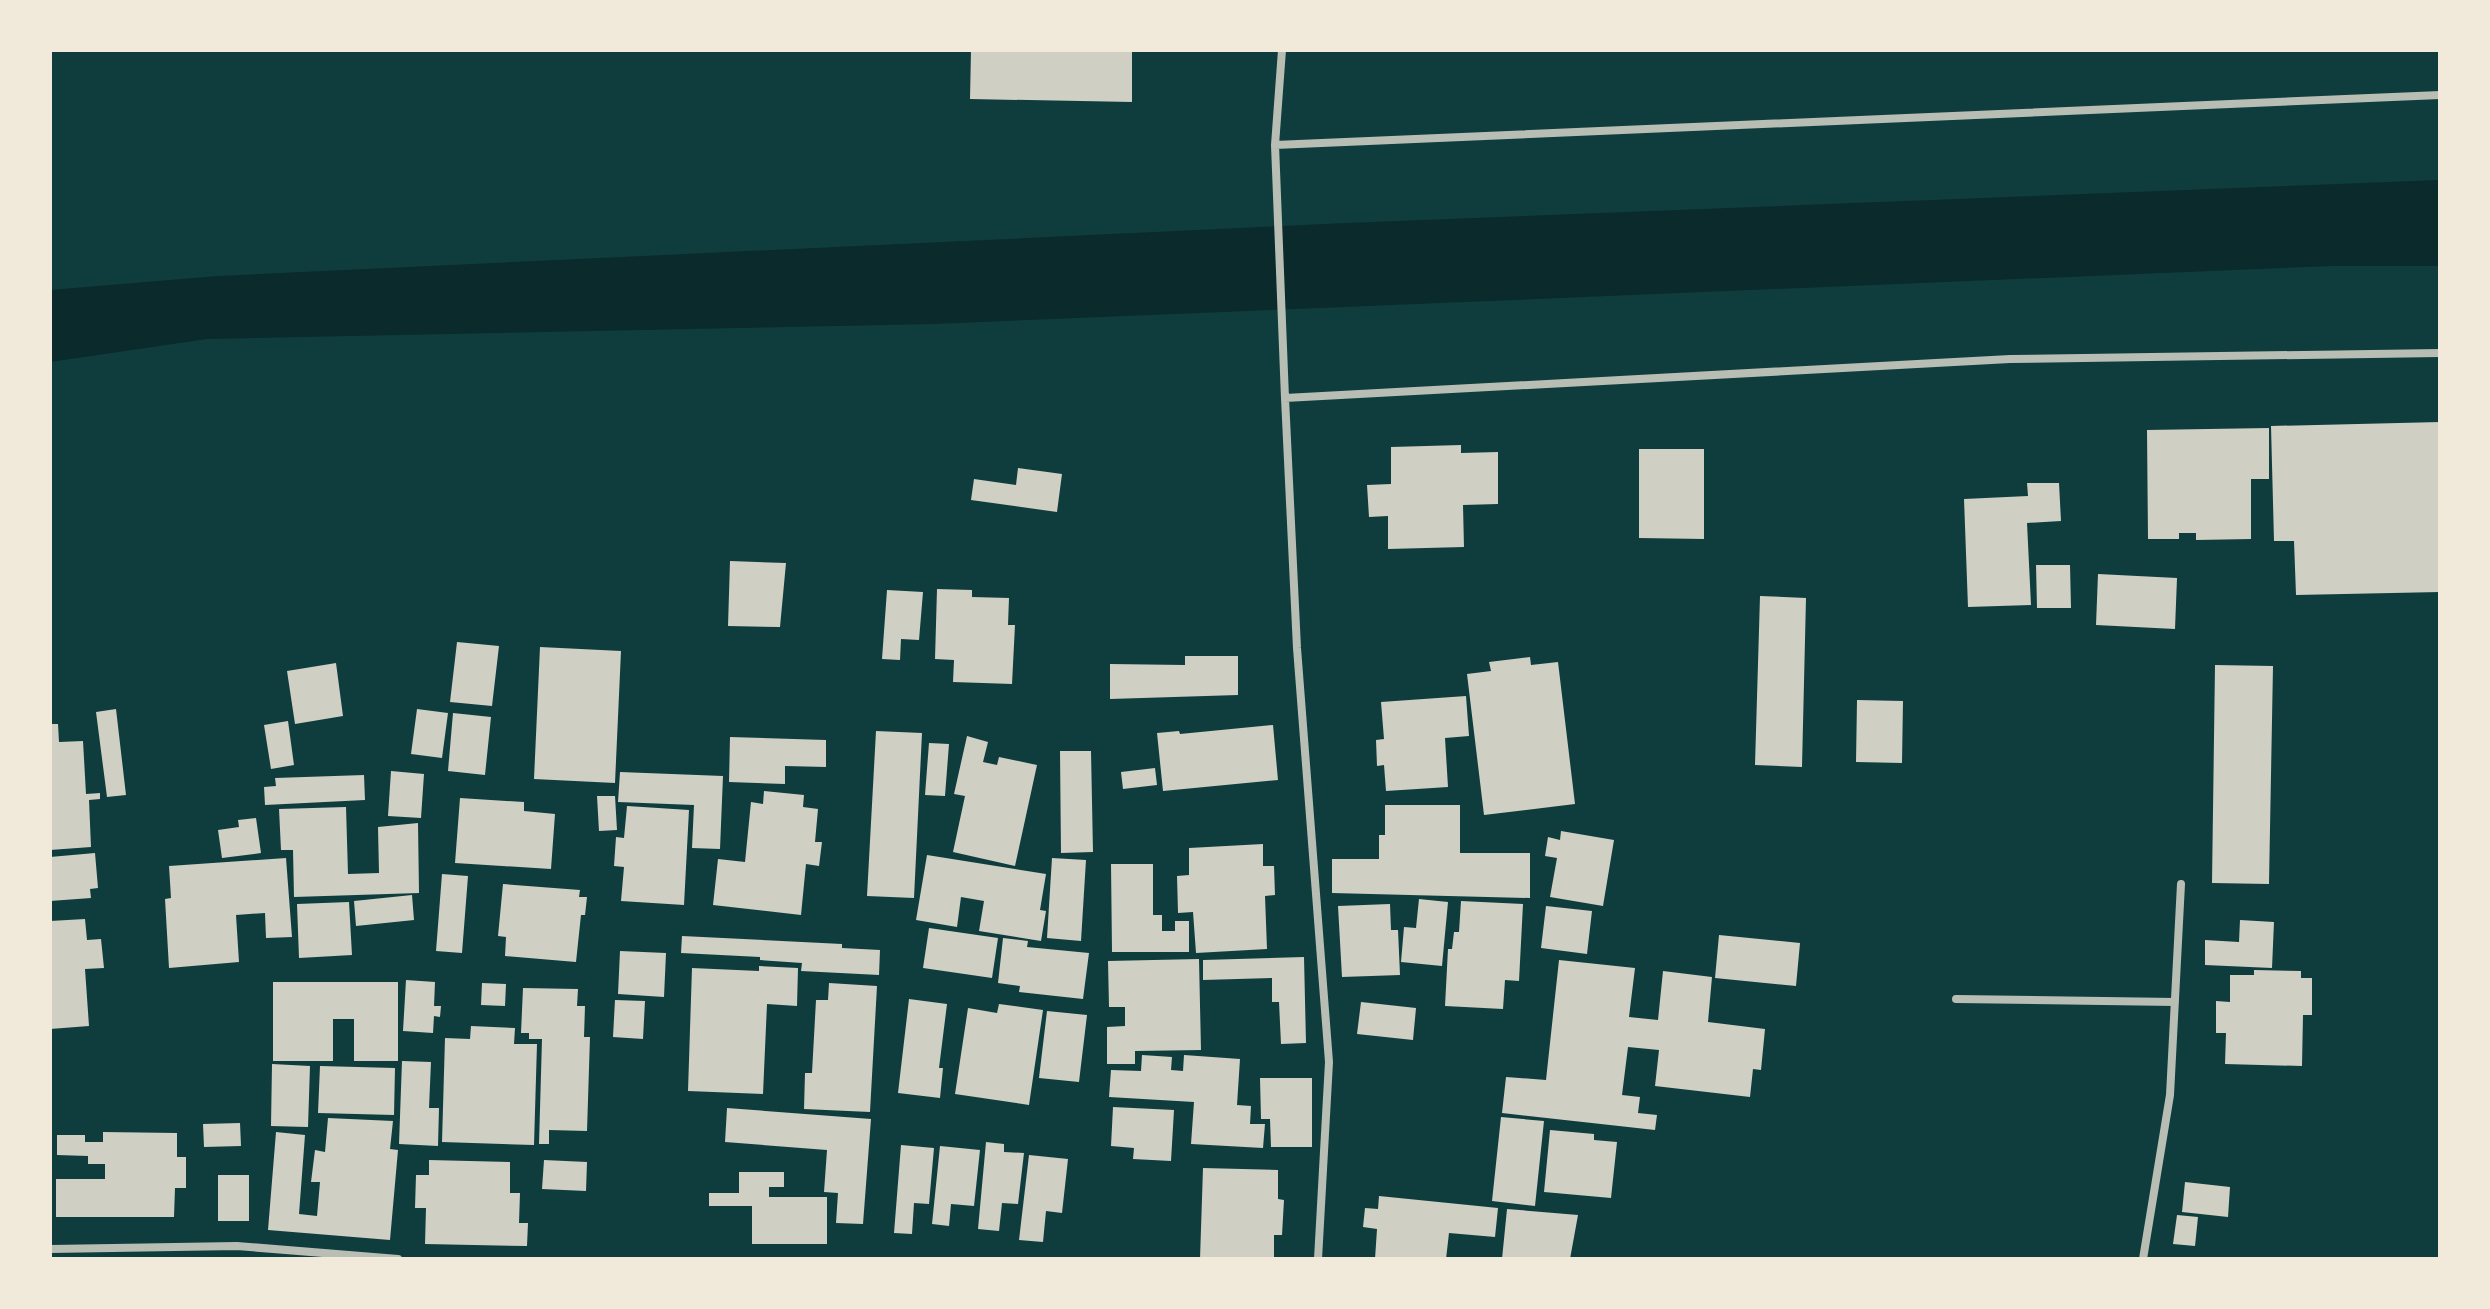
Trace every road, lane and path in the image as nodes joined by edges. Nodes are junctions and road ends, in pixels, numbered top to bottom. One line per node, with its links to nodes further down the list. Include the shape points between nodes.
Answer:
1 (1282, 50): 3 (street)
2 (2440, 95): 3 (street)
3 (1275, 145): 5 (street)
4 (2440, 353): 5 (street, via 1979,360)
5 (1285, 398): 11 (street, via 1298,663 1329,1062)
6 (2181, 884): 8 (street)
7 (1956, 999): 8 (street)
8 (2175, 1002): 12 (street, via 2170,1095)
9 (50, 1249): 10 (street, via 237,1246)
10 (398, 1259)
11 (1318, 1259)
12 (2143, 1259)

